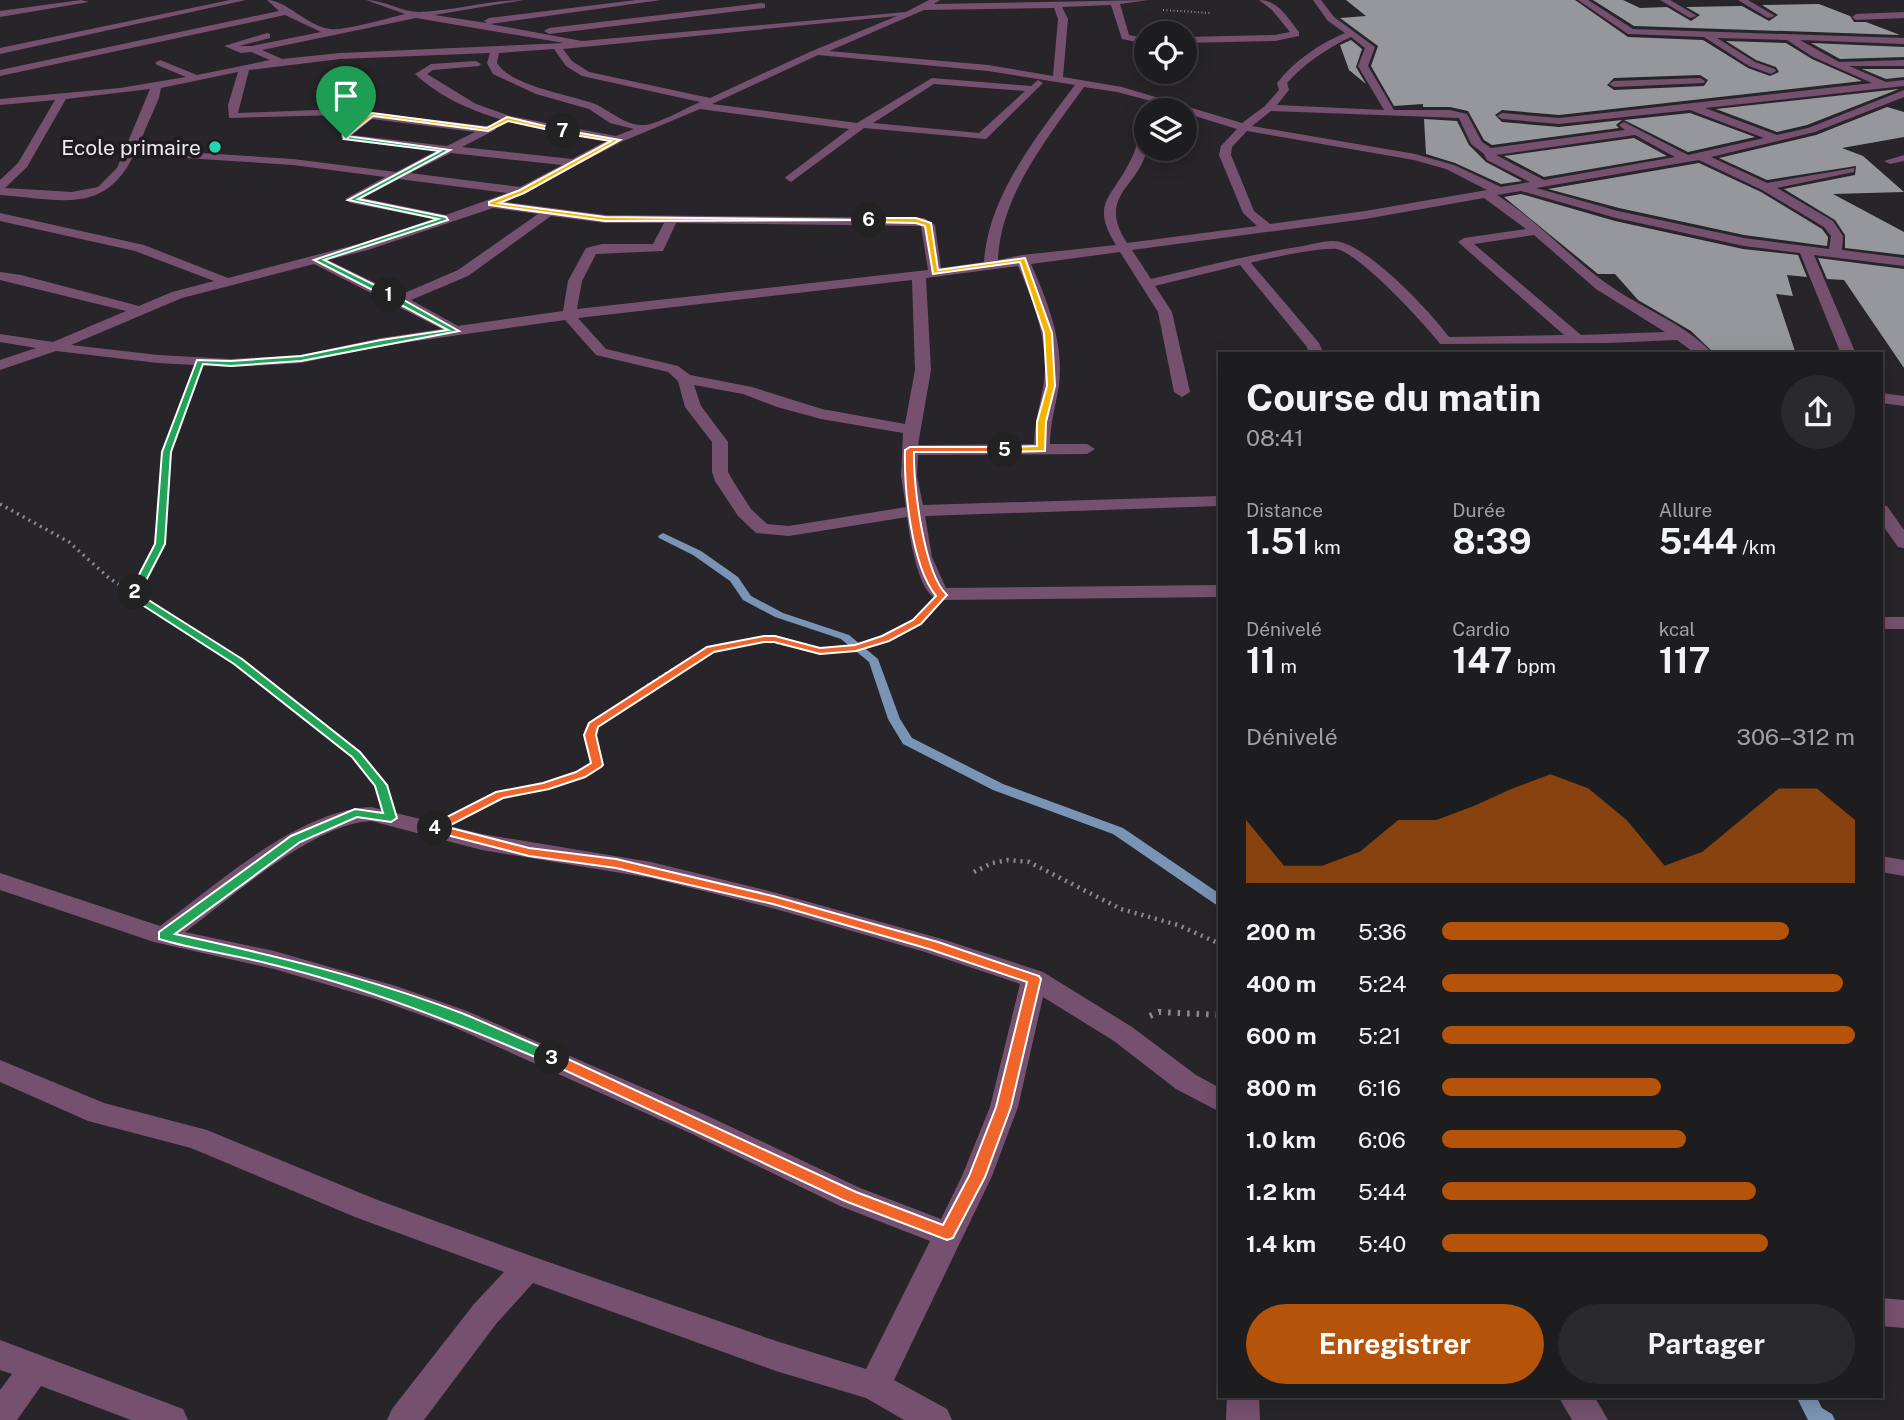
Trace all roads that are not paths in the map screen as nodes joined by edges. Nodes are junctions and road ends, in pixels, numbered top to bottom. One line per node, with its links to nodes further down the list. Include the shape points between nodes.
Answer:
1 (242, 0): 48 (street)
2 (271, 0): 22 (street)
3 (407, 0): 15 (street)
4 (520, 0): 13 (street)
5 (657, 0): 32 (street)
6 (936, 0): 21 (street)
7 (1145, 0): 20 (street)
8 (1263, 0): 38 (street)
9 (1317, 0): 37 (street)
10 (1582, 0): 39 (street, via 1627,31)
11 (1664, 0): 27 (street)
12 (1742, 0): 28 (street)
13 (503, 1): 25 (street)
14 (85, 2): 24 (street)
15 (373, 2): 25 (street)
16 (758, 3): 23 (street); 30 (street)
17 (1035, 3): 18 (street); 21 (street)
18 (1057, 5): 20 (street); 62 (street, via 1063,19)
19 (690, 6): 23 (street)
20 (1117, 6): 41 (street, via 1125,37)
21 (917, 10): 30 (street); 50 (street)
22 (287, 12): 31 (street); 59 (street)
23 (702, 13): 34 (street)
24 (0, 14)
25 (416, 15): 32 (street); 33 (street)
26 (1904, 15): 29 (street)
27 (1693, 16)
28 (1771, 16)
29 (1856, 18)
30 (786, 24): 45 (street)
31 (310, 25): 33 (street); 47 (street, via 229,46)
32 (469, 26): 34 (street)
33 (330, 32): 47 (street)
34 (533, 33): 45 (street)
35 (1308, 33): 38 (street)
36 (1321, 33): 37 (street)
37 (1349, 33): 77 (street, via 1289,75); 78 (street, via 1370,47 1363,66)
38 (1296, 34): 42 (street)
39 (1707, 35): 40 (street); 58 (street)
40 (1790, 38): 43 (street); 55 (street)
41 (1134, 39)
42 (1197, 40)
43 (1864, 40): 44 (street); 51 (street)
44 (1904, 41)
45 (582, 44): 46 (street)
46 (558, 47): 49 (street); 75 (street, via 579,72)
47 (252, 49): 52 (street)
48 (0, 51)
49 (495, 51): 52 (street, via 416,51); 54 (street)
50 (815, 52): 60 (street); 75 (street)
51 (1904, 61): 55 (street)
52 (281, 62): 56 (street)
53 (160, 63): 61 (street)
54 (492, 63): 82 (street, via 431,67 420,74 472,106); 84 (street, via 497,72 540,92)
55 (1834, 64): 65 (street)
56 (245, 67): 61 (street); 79 (street, via 233,116)
57 (1679, 71): 68 (street)
58 (1771, 71)
59 (0, 73)
60 (1043, 76): 62 (street); 69 (street)
61 (194, 77): 67 (street)
62 (1058, 79): 63 (street)
63 (1082, 83): 71 (street); 122 (street, via 1018,178 993,233)
64 (1904, 83): 65 (street)
65 (1884, 84): 73 (street)
66 (1614, 85): 68 (street)
67 (156, 86): 70 (street); 90 (street)
68 (1710, 86): 73 (street)
69 (1034, 89): 83 (street, via 932,81); 83 (street, via 982,136)
70 (63, 96): 74 (street); 103 (street, via 23,165)
71 (1151, 97): 85 (street)
72 (1901, 97): 88 (street, via 1811,130)
73 (1738, 100): 76 (street)
74 (0, 102)
75 (704, 103): 83 (street); 84 (street)
76 (1688, 106): 81 (street); 88 (street)
77 (1269, 108): 78 (street); 85 (street, via 1255,114)
78 (1391, 113): 92 (street, via 1462,116 1477,144)
79 (372, 114): 86 (street); 91 (street, via 346,138)
80 (1503, 116): 81 (street, via 1559,121)
81 (1607, 116): 87 (street)
82 (507, 119): 86 (street); 89 (street)
83 (861, 126): 100 (street)
84 (645, 128): 89 (street)
85 (1247, 128): 106 (street, via 1415,156 1450,167); 112 (street, via 1227,146 1225,155 1250,213)
86 (488, 130): 91 (street)
87 (1636, 132): 92 (street); 93 (street)
88 (1775, 138): 93 (street)
89 (617, 140): 97 (street)
90 (131, 146): 99 (street, via 169,154); 103 (street, via 122,169 102,190 86,195)
91 (447, 150): 97 (street); 99 (street)
92 (1489, 152): 101 (street, via 1491,158)
93 (1693, 157): 101 (street); 102 (street)
94 (1904, 158): 96 (street)
95 (1136, 161): 114 (street, via 1113,195 1112,225)
96 (1891, 161)
97 (574, 163): 105 (street)
98 (1850, 170): 102 (street)
99 (400, 175): 105 (street); 110 (street, via 352,200)
100 (791, 178)
101 (1541, 183): 104 (street)
102 (1766, 187): 117 (street, via 1829,224 1837,236)
103 (0, 188)
104 (1521, 188): 106 (street); 116 (street, via 1663,225)
105 (522, 191): 107 (street)
106 (1493, 193): 112 (street); 113 (street)
107 (491, 204): 108 (street); 110 (street)
108 (549, 212): 111 (street, via 605,219); 127 (street, via 463,272)
109 (0, 217): 125 (street, via 139,248)
110 (446, 219): 119 (street)
111 (672, 219): 123 (street, via 924,222 929,225); 129 (street, via 658,248 591,251 575,281)
112 (1263, 229): 114 (street); 115 (street)
113 (1537, 231): 131 (street, via 1604,288); 133 (street, via 1464,242)
114 (1125, 248): 118 (street); 126 (street)
115 (1293, 251): 120 (street); 136 (street, via 1343,245 1424,316)
116 (1806, 251): 117 (street); 140 (street)
117 (1835, 254): 121 (street)
118 (1022, 259): 122 (street); 147 (street, via 1051,355)
119 (317, 260): 125 (street); 127 (street)
120 (1243, 261): 126 (street); 137 (street)
121 (1904, 262)
122 (991, 264): 123 (street)
123 (927, 274): 129 (street); 146 (street, via 923,370)
124 (0, 276): 128 (street)
125 (225, 281): 128 (street)
126 (1148, 284): 143 (street, via 1165,312)
127 (400, 300): 130 (street)
128 (141, 311): 135 (street)
129 (569, 315): 130 (street); 142 (street, via 601,352 673,369)
130 (456, 331): 135 (street, via 301,359 231,363)
131 (1683, 335): 133 (street); 139 (street)
132 (0, 338): 135 (street)
133 (1577, 339): 134 (street)
134 (1547, 340): 136 (street); 138 (street)
135 (54, 347): 141 (street)
136 (1443, 347)
137 (1316, 352)
138 (1558, 352)
139 (1704, 352)
140 (1848, 352)
141 (0, 365)
142 (685, 379): 146 (street, via 747,390 821,414); 151 (street, via 693,407 720,442 724,481 744,512 762,529 789,531)
143 (1182, 392)
144 (1883, 398): 145 (street)
145 (1904, 401)
146 (912, 430): 149 (street)
147 (1042, 449): 148 (street); 149 (street)
148 (1087, 449)
149 (910, 450): 151 (street)
150 (1218, 501): 151 (street)
151 (915, 511): 156 (street, via 923,557 942,595)
152 (1883, 513): 155 (street)
153 (1883, 519): 154 (street)
154 (1904, 519)
155 (1904, 543)
156 (1218, 591)
157 (1904, 623): 158 (street)
158 (1883, 624)
159 (1883, 864): 160 (street)
160 (1904, 868)
161 (0, 881): 162 (street)
162 (163, 936): 163 (street, via 296,839 355,813 494,845 651,870 933,945); 166 (street, via 274,960 458,1018 850,1197)
163 (1034, 979): 165 (street); 166 (street, via 1004,1107 977,1177)
164 (0, 1070): 167 (street, via 99,1113 197,1138 365,1208)
165 (1218, 1100)
166 (947, 1234): 172 (street)
167 (528, 1268): 172 (street); 177 (street, via 477,1324)
168 (1883, 1312): 169 (street)
169 (1904, 1314)
170 (0, 1354): 171 (street)
171 (36, 1368): 175 (street); 176 (street)
172 (874, 1386): 178 (street)
173 (1243, 1398): 179 (street)
174 (1575, 1398): 180 (street)
175 (0, 1417)
176 (171, 1420)
177 (404, 1420)
178 (935, 1420)
179 (1244, 1420)
180 (1591, 1420)

